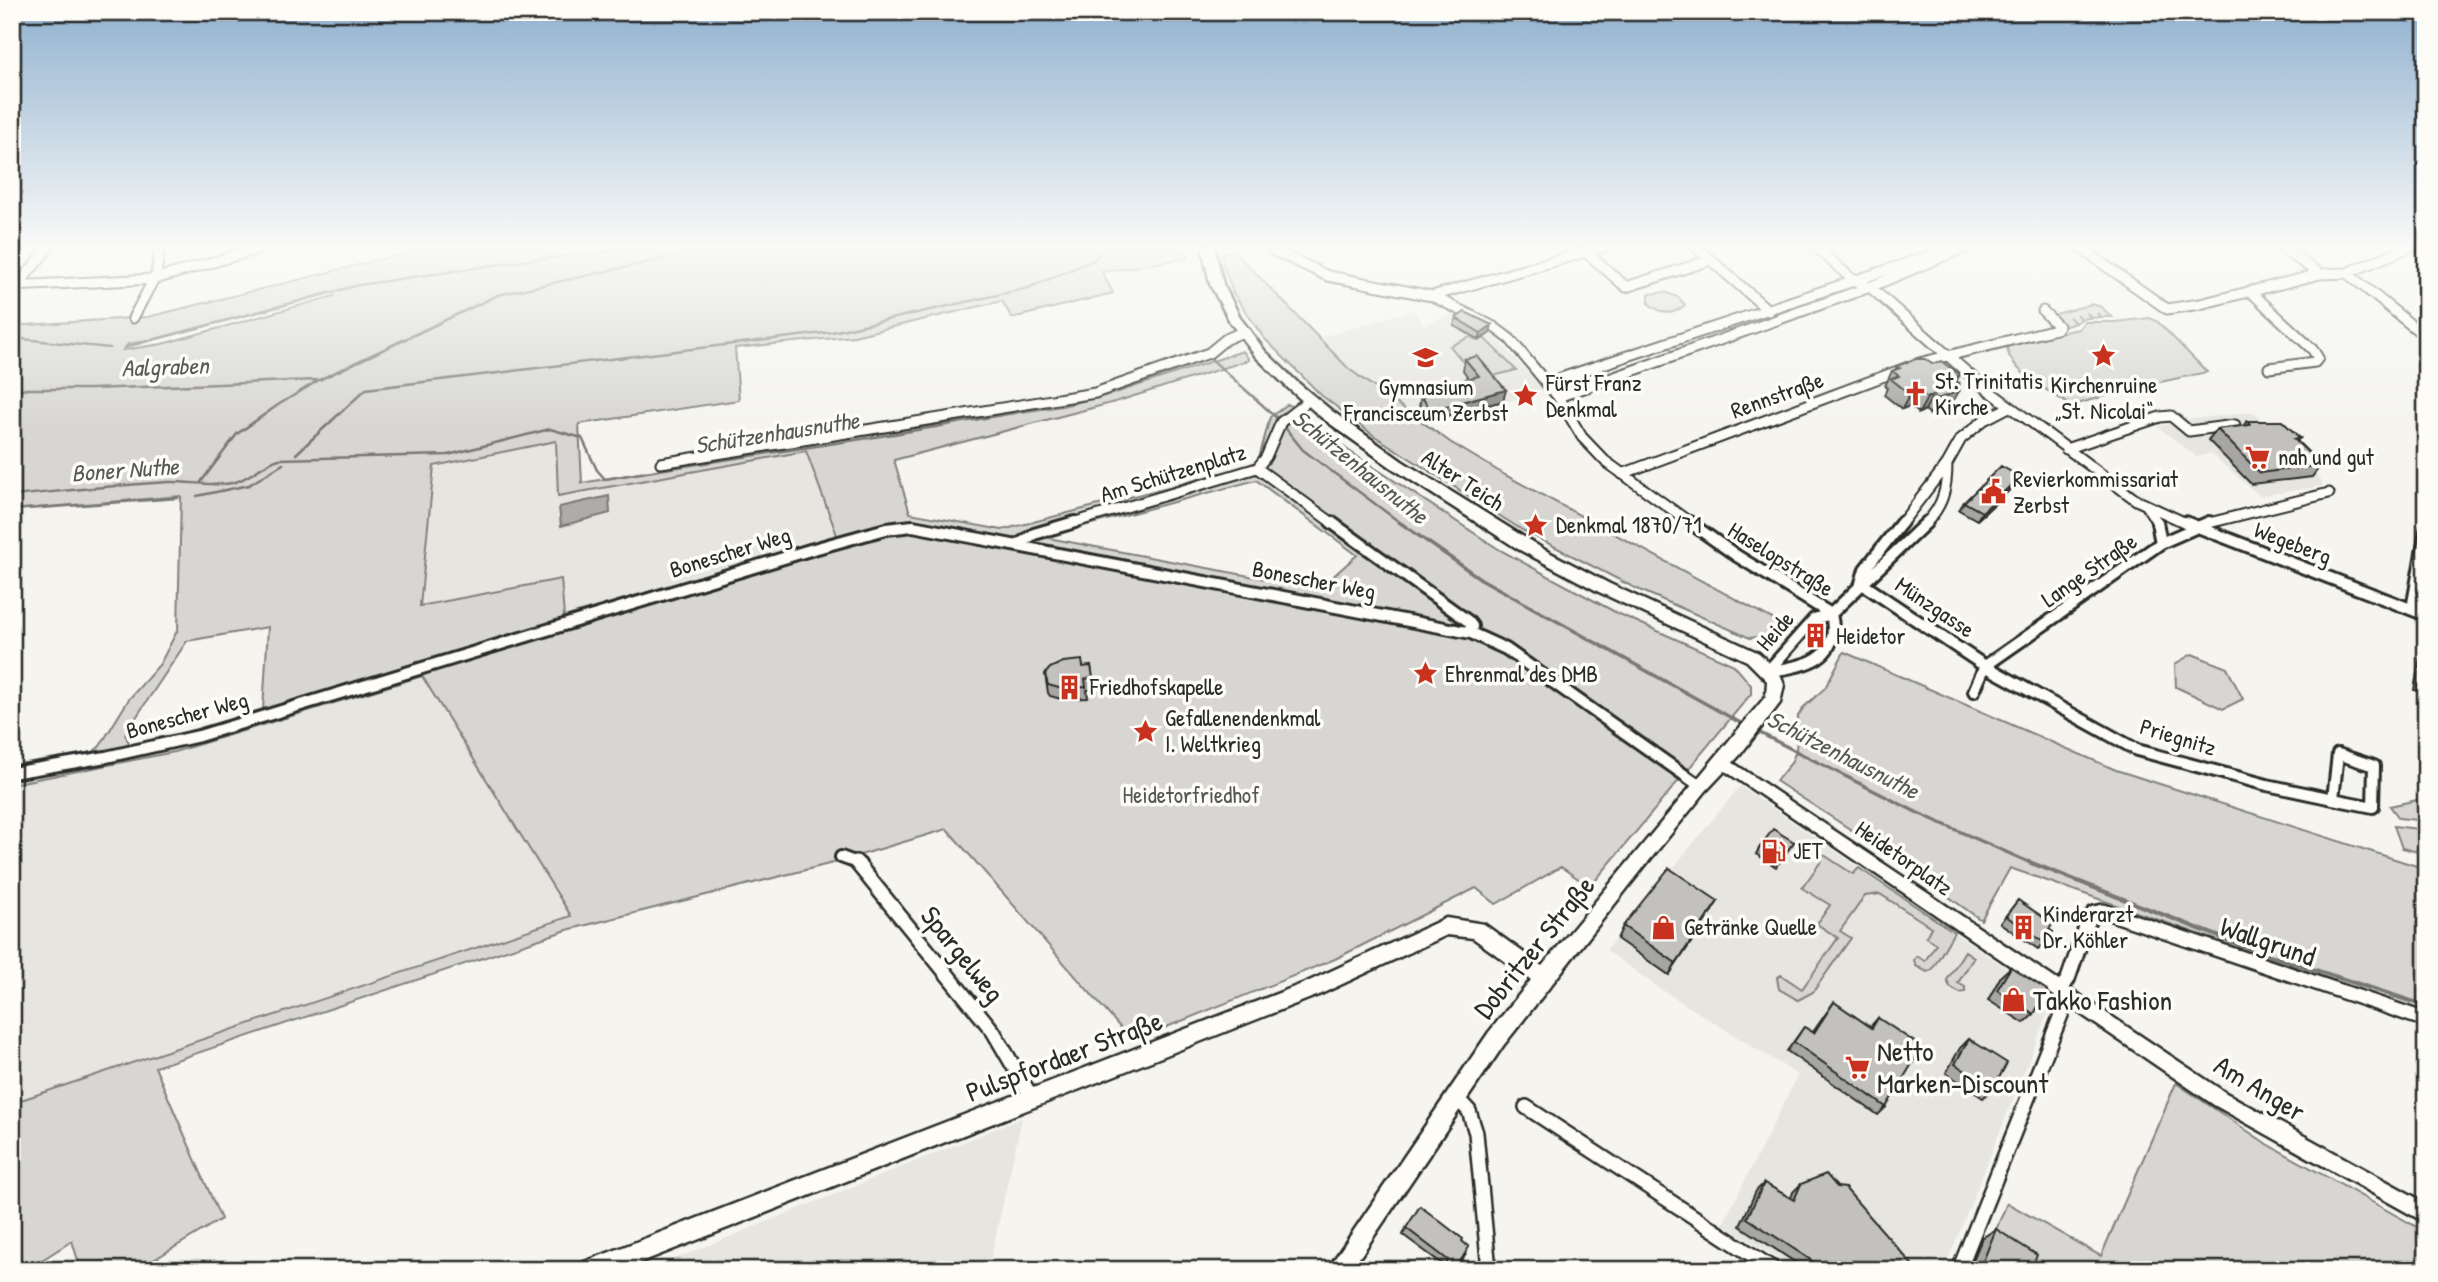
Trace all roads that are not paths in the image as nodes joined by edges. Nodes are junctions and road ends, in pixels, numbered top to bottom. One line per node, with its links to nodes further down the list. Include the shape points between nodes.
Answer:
1 (140, 306): 14 (street)
2 (1230, 306): 16 (main road, Alter Teich)
3 (1451, 306): 20 (street, Haselopstraße, via 1502,333)
4 (1762, 306): 12 (street)
5 (1779, 306): 12 (street)
6 (1818, 306): 15 (street)
7 (1891, 306): 18 (street, Wegeberg)
8 (2163, 306): 9 (street)
9 (2181, 306)
10 (2265, 306): 19 (street, via 2318,358)
11 (2388, 306): 17 (street)
12 (1767, 310): 15 (street); 20 (street)
13 (2043, 311): 18 (street, Rennstraße, via 2058,328)
14 (133, 318)
15 (1779, 320): 21 (street)
16 (1245, 331): 22 (main road, Alter Teich); 26 (street, via 1209,353 1095,393)
17 (2426, 337)
18 (1947, 356): 23 (street, Wegeberg); 29 (street, Rennstraße)
19 (2269, 368)
20 (1546, 383): 21 (street, Haselopstraße)
21 (1558, 397): 29 (street, Haselopstraße, via 1588,445)
22 (1308, 401): 28 (street, Am Schützenplatz, via 1284,419 1265,462); 42 (main road, Alter Teich, via 1362,442 1512,539 1753,657)
23 (2010, 407): 25 (street, Wegeberg); 27 (street, Heide, via 1971,429)
24 (2235, 425): 25 (street, via 2189,431 2171,416 2160,417)
25 (2066, 449): 31 (street, Wegeberg)
26 (661, 463)
27 (1947, 464): 36 (street, Heide, via 1865,569); 36 (street, Heide, via 1947,488 1937,512)
28 (1257, 468): 35 (street, Am Schützenplatz, via 1034,534); 40 (street, Bonescher Weg, via 1468,621)
29 (1622, 474): 38 (street, Haselopstraße, via 1737,556)
30 (2329, 493): 32 (street, Lange Straße)
31 (2146, 506): 32 (street, Wegeberg); 34 (street, Wegeberg, via 2160,525)
32 (2194, 526): 34 (street, Lange Straße); 37 (street, Wegeberg)
33 (2426, 531): 37 (street)
34 (2161, 542): 41 (street, Lange Straße)
35 (1018, 545): 40 (street, Bonescher Weg); 45 (street, Bonescher Weg, via 926,527 886,529 199,736)
36 (1861, 583): 38 (street, Heide); 41 (street, Münzgasse)
37 (2412, 609): 39 (street, Wegeberg)
38 (1831, 614): 42 (street, Heide, via 1814,619); 42 (street, Heide, via 1833,634 1820,656 1808,665)
39 (2426, 615)
40 (1471, 633): 46 (street, Bonescher Weg, via 1506,649)
41 (1985, 666): 43 (street); 47 (street, Priegnitz, via 2137,750)
42 (1768, 671): 44 (main road, Dobritzer Straße, via 1776,693)
43 (1974, 691)
44 (1729, 756): 46 (main road, Dobritzer Straße); 50 (street, Heidetorplatz)
45 (12, 773)
46 (1700, 786): 49 (main road, Dobritzer Straße)
47 (2333, 800): 47 (street, Priegnitz, via 2373,807 2374,766 2338,754)
48 (841, 857): 53 (street, Spargelweg, via 859,863 957,984 993,1031)
49 (1545, 979): 52 (main road, Dobritzer Straße); 53 (main road, Pulspfordaer Straße, via 1476,930 1447,926 1314,988)
50 (2066, 995): 51 (street, Wallgrund, via 2088,921 2103,911); 55 (street, Am Anger, via 2246,1115); 60 (street)
51 (2426, 1020)
52 (1455, 1096): 57 (main road, Dobritzer Straße); 58 (street, via 1469,1111 1476,1133)
53 (1032, 1098): 56 (main road, Pulspfordaer Straße)
54 (1526, 1107): 59 (street)
55 (2426, 1214)
56 (592, 1270)
57 (1338, 1270)
58 (1489, 1270)
59 (1775, 1270)
60 (1959, 1270)

